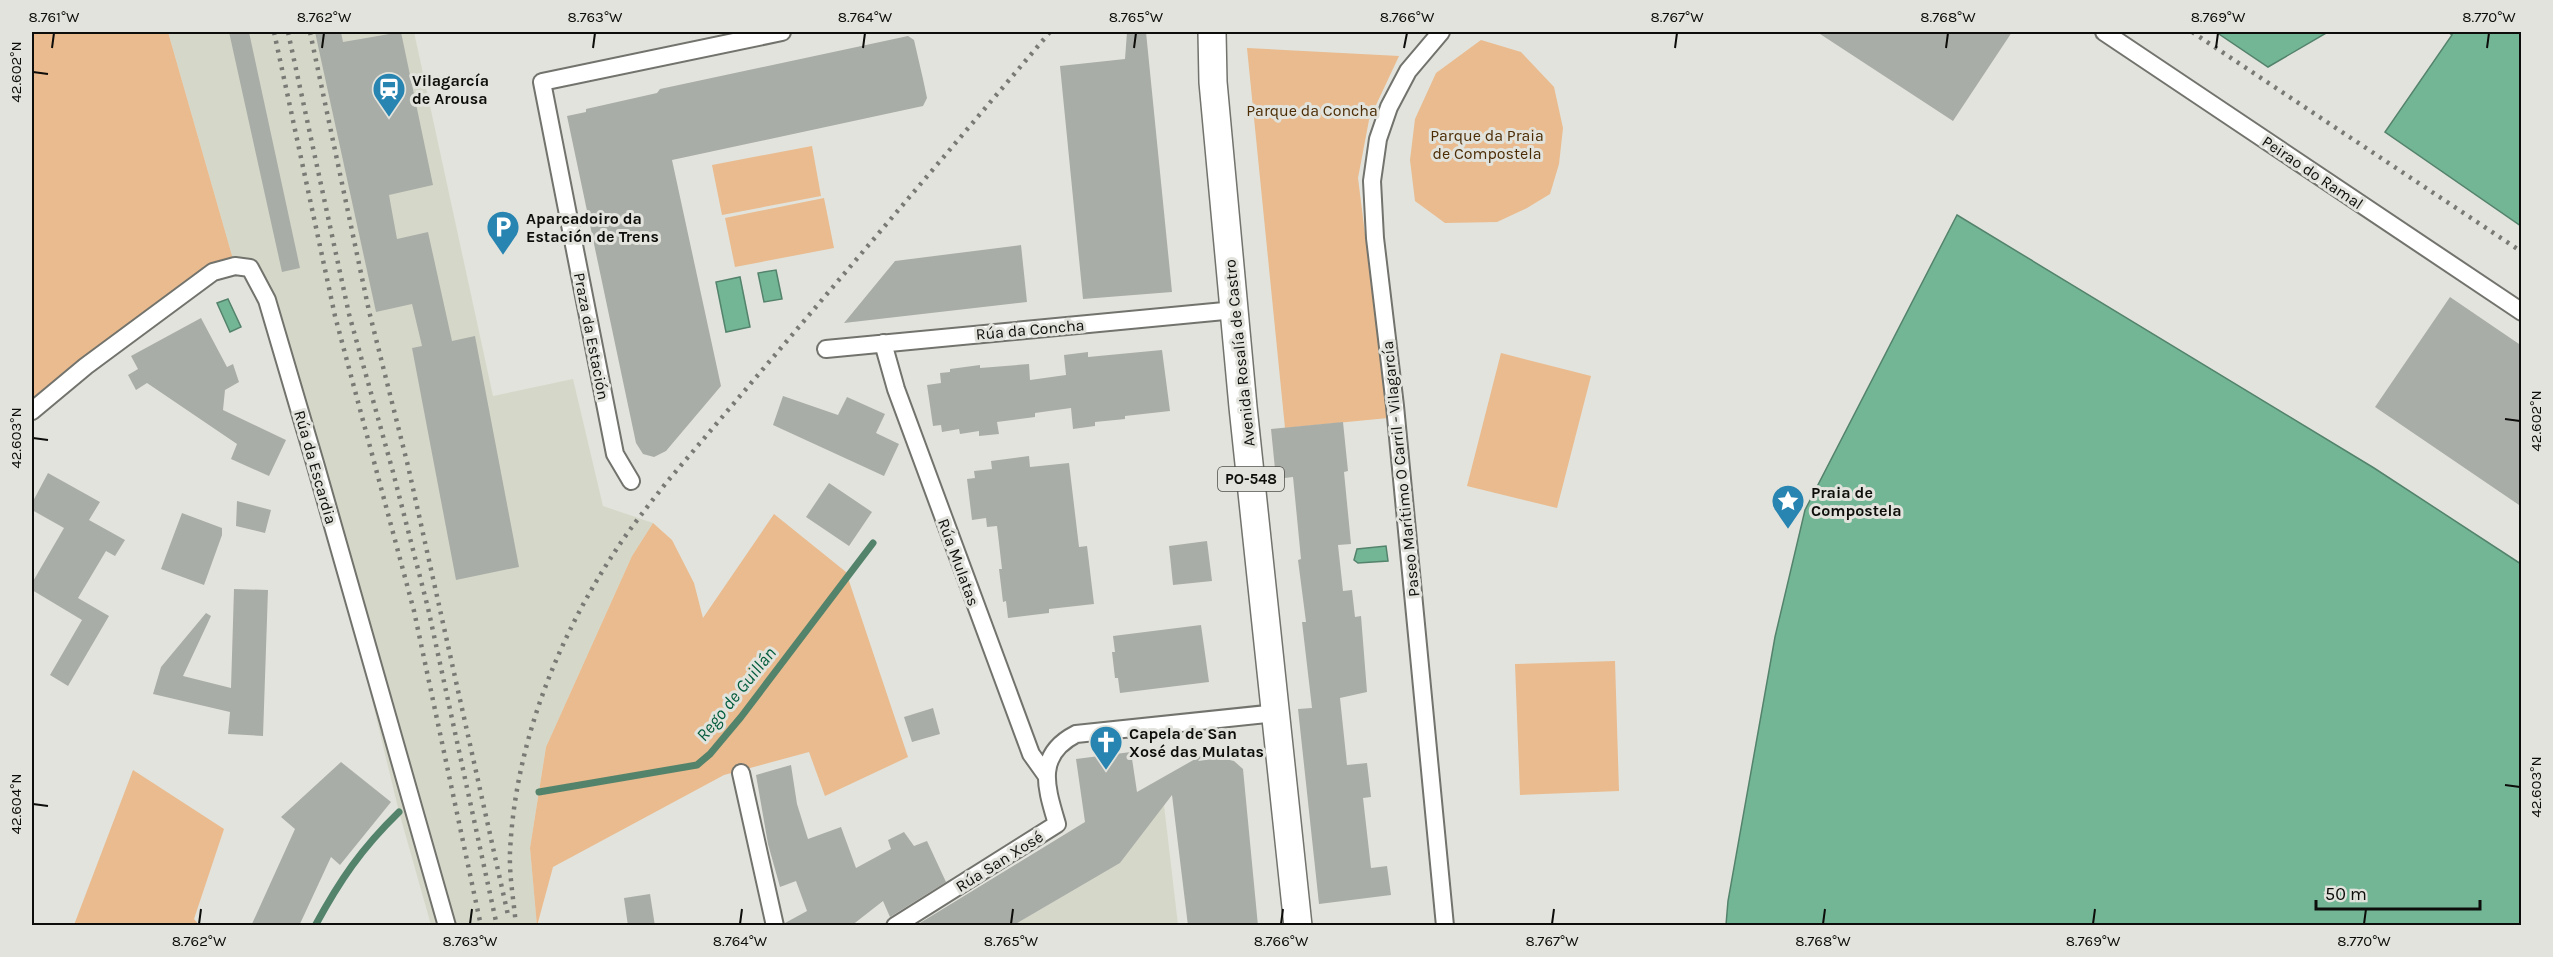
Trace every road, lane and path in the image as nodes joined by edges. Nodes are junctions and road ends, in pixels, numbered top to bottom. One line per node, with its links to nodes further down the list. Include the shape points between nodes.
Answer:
1 (782, 32): 10 (street, Praza da Estación, via 542,82 615,454)
2 (1212, 32): 5 (main road, Avenida Rosalía de Castro / PO-548)
3 (1441, 32): 18 (street, Paseo Marítimo O Carril - Vilagarcía, via 1408,71 1389,107 1378,139 1372,181)
4 (2104, 32): 6 (street, Peirao do Ramal)
5 (1234, 310): 7 (street, Rúa da Concha); 11 (main road, Avenida Rosalía de Castro / PO-548)
6 (2522, 312)
7 (883, 343): 8 (street, Rúa da Concha); 13 (street, Rúa Mulatas, via 1004,685 1031,754)
8 (826, 349)
9 (32, 411): 14 (street, Rúa da Escardia, via 213,272 235,266 250,268 267,300)
10 (632, 481)
11 (1276, 713): 13 (street, via 1076,734 1054,749); 17 (main road, Avenida Rosalía de Castro / PO-548)
12 (741, 773): 15 (street)
13 (1046, 775): 16 (street, Rúa San Xosé, via 1057,824)
14 (447, 926)
15 (775, 926)
16 (896, 926)
17 (1298, 926)
18 (1445, 926)

